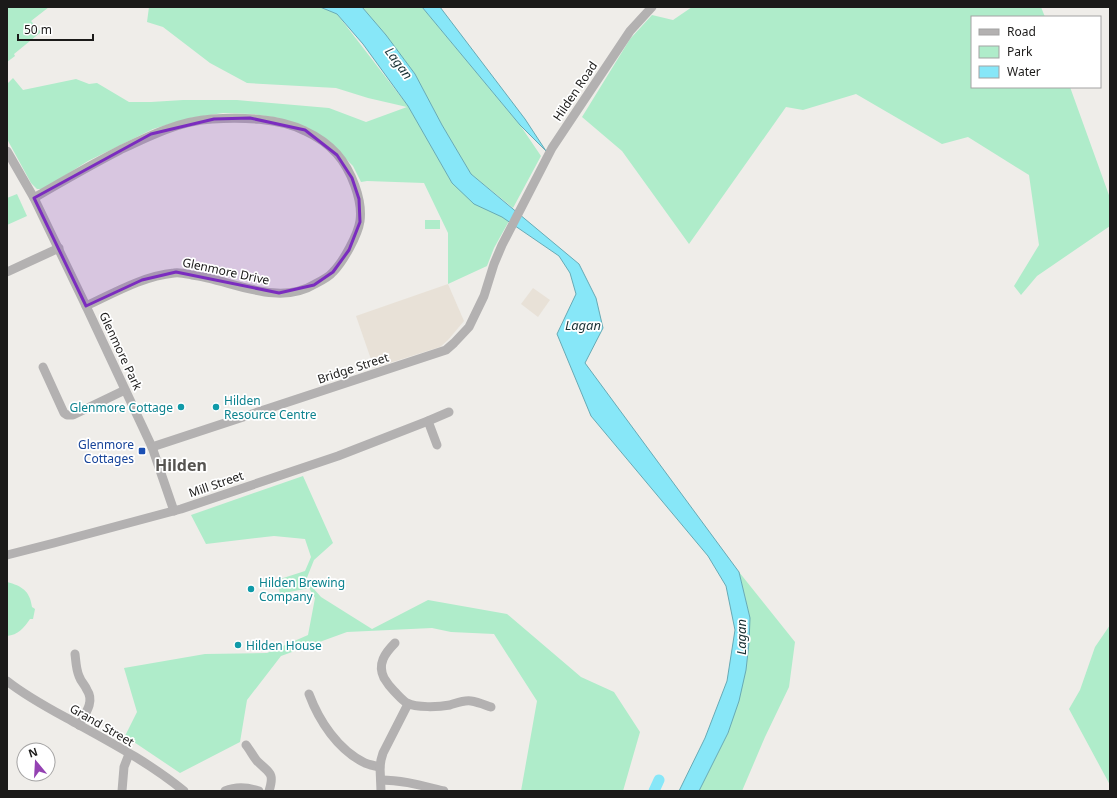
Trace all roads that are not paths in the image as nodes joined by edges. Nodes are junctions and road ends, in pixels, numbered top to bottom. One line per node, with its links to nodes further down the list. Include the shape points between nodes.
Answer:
1 (652, 7): 3 (street, Hilden Road, via 630,31 552,148)
2 (7, 151): 4 (street, Glenmore Park)
3 (528, 195): 13 (street, Bridge Street, via 502,245 484,296 469,327 446,350)
4 (34, 198): 5 (street, Glenmore Park); 7 (street, Glenmore Drive, via 152,134 199,120 214,119 250,118 305,130 324,142 337,155 352,178 359,199 360,222 349,250 333,272 314,285 296,292 263,292 205,276 176,272 142,280)
5 (59, 248): 6 (street); 7 (street, Glenmore Park)
6 (7, 272)
7 (86, 306): 9 (street, Glenmore Park)
8 (44, 367): 9 (street, via 64,413 68,415 73,415)
9 (125, 390): 13 (street, Glenmore Park)
10 (449, 412): 11 (street, Mill Street)
11 (428, 421): 12 (street); 14 (street, Mill Street, via 338,456)
12 (438, 445)
13 (152, 447): 14 (street, Glenmore Park)
14 (174, 511): 15 (street, Mill Street)
15 (7, 555)
16 (395, 643): 20 (street, via 383,660 383,675 386,682)
17 (75, 654): 22 (street, via 79,677 90,696 90,705)
18 (7, 681): 22 (street, Grand Street, via 34,700)
19 (309, 694): 25 (street, via 319,716 340,744 358,759)
20 (408, 704): 21 (street, via 427,707 471,701); 25 (street, via 383,753)
21 (492, 707)
22 (79, 725): 24 (street, Grand Street)
23 (246, 745): 31 (street, via 271,776)
24 (129, 754): 27 (street, via 124,767); 28 (street, Grand Street)
25 (380, 767): 26 (street)
26 (381, 780): 32 (street); 33 (street, via 414,783)
27 (122, 791)
28 (184, 791)
29 (225, 791): 30 (street, via 245,787)
30 (259, 791)
31 (269, 791)
32 (381, 791)
33 (444, 791)

